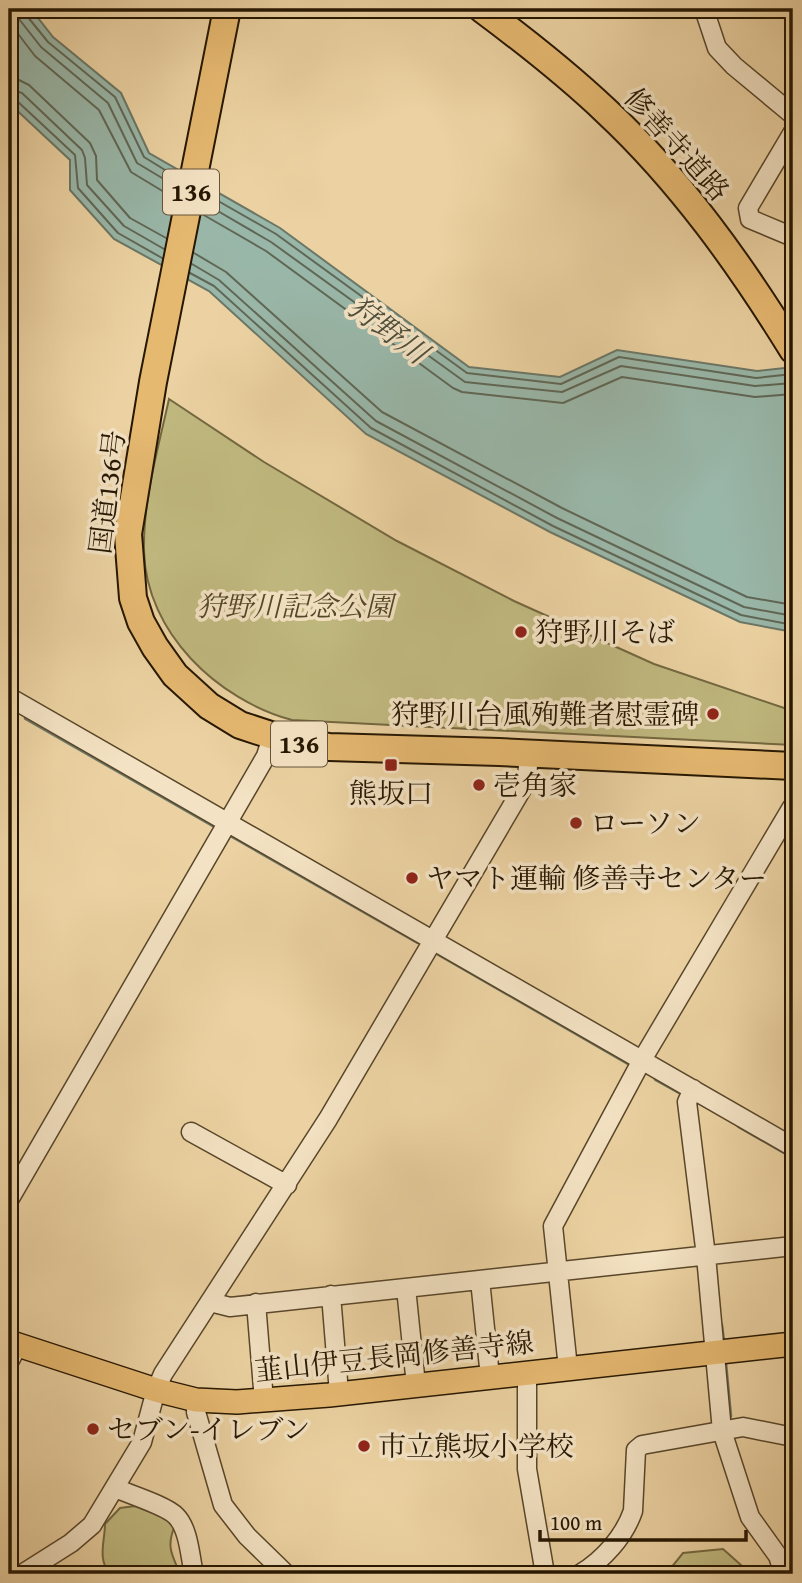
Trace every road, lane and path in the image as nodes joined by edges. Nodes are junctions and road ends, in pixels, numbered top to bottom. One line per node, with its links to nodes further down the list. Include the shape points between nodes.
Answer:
1 (227, 9): 9 (highway, 国道136号 / 136, via 128,534 133,598 141,622 168,666 194,694 240,725)
2 (482, 9): 7 (highway, 修善寺道路, via 551,63 635,140 713,231)
3 (704, 9): 4 (street, via 717,48)
4 (793, 115)
5 (793, 132): 6 (street, via 748,208 750,219)
6 (793, 237)
7 (793, 350)
8 (9, 697): 15 (street)
9 (272, 737): 10 (highway, 国道136号 / 136, via 329,747); 15 (street)
10 (529, 753): 11 (highway, 国道136号 / 136); 16 (street, via 522,789)
11 (757, 765): 12 (highway, 国道136号 / 136); 13 (highway)
12 (793, 766)
13 (793, 776)
14 (792, 807): 17 (street)
15 (228, 822): 16 (street); 22 (street)
16 (432, 939): 17 (street); 21 (street)
17 (642, 1060): 18 (street); 25 (street, via 553,1226)
18 (694, 1090): 20 (street); 24 (street, via 687,1102)
19 (191, 1132): 21 (street)
20 (793, 1147)
21 (287, 1185): 29 (street)
22 (9, 1200)
23 (793, 1246): 24 (street)
24 (706, 1256): 25 (street); 33 (street)
25 (558, 1272): 26 (street); 34 (street)
26 (480, 1280): 27 (street); 36 (street)
27 (406, 1288): 28 (street); 37 (street)
28 (331, 1295): 30 (street); 39 (street)
29 (210, 1302): 30 (street, via 230,1307); 38 (street)
30 (256, 1303): 41 (street)
31 (793, 1344): 33 (main road, 韮山伊豆長岡修善寺線)
32 (12, 1350): 38 (main road, 韮山伊豆長岡修善寺線)
33 (716, 1353): 34 (main road, 韮山伊豆長岡修善寺線); 42 (street)
34 (568, 1368): 35 (main road, 韮山伊豆長岡修善寺線)
35 (527, 1373): 36 (main road, 韮山伊豆長岡修善寺線); 48 (street, via 527,1469)
36 (489, 1377): 37 (main road, 韮山伊豆長岡修善寺線)
37 (416, 1385): 39 (main road, 韮山伊豆長岡修善寺線)
38 (156, 1390): 40 (main road, 韮山伊豆長岡修善寺線); 44 (street, via 142,1442)
39 (339, 1394): 41 (main road, 韮山伊豆長岡修善寺線)
40 (196, 1400): 41 (main road, 韮山伊豆長岡修善寺線); 47 (street, via 223,1506)
41 (264, 1401)
42 (722, 1431): 43 (street, via 743,1427); 49 (street, via 636,1450 630,1520 602,1558); 50 (street, via 750,1517 768,1539)
43 (793, 1437)
44 (115, 1488): 45 (street, via 84,1533); 46 (street, via 177,1516)
45 (22, 1574)
46 (194, 1574)
47 (286, 1574)
48 (545, 1574)
49 (580, 1574)
50 (784, 1574)

